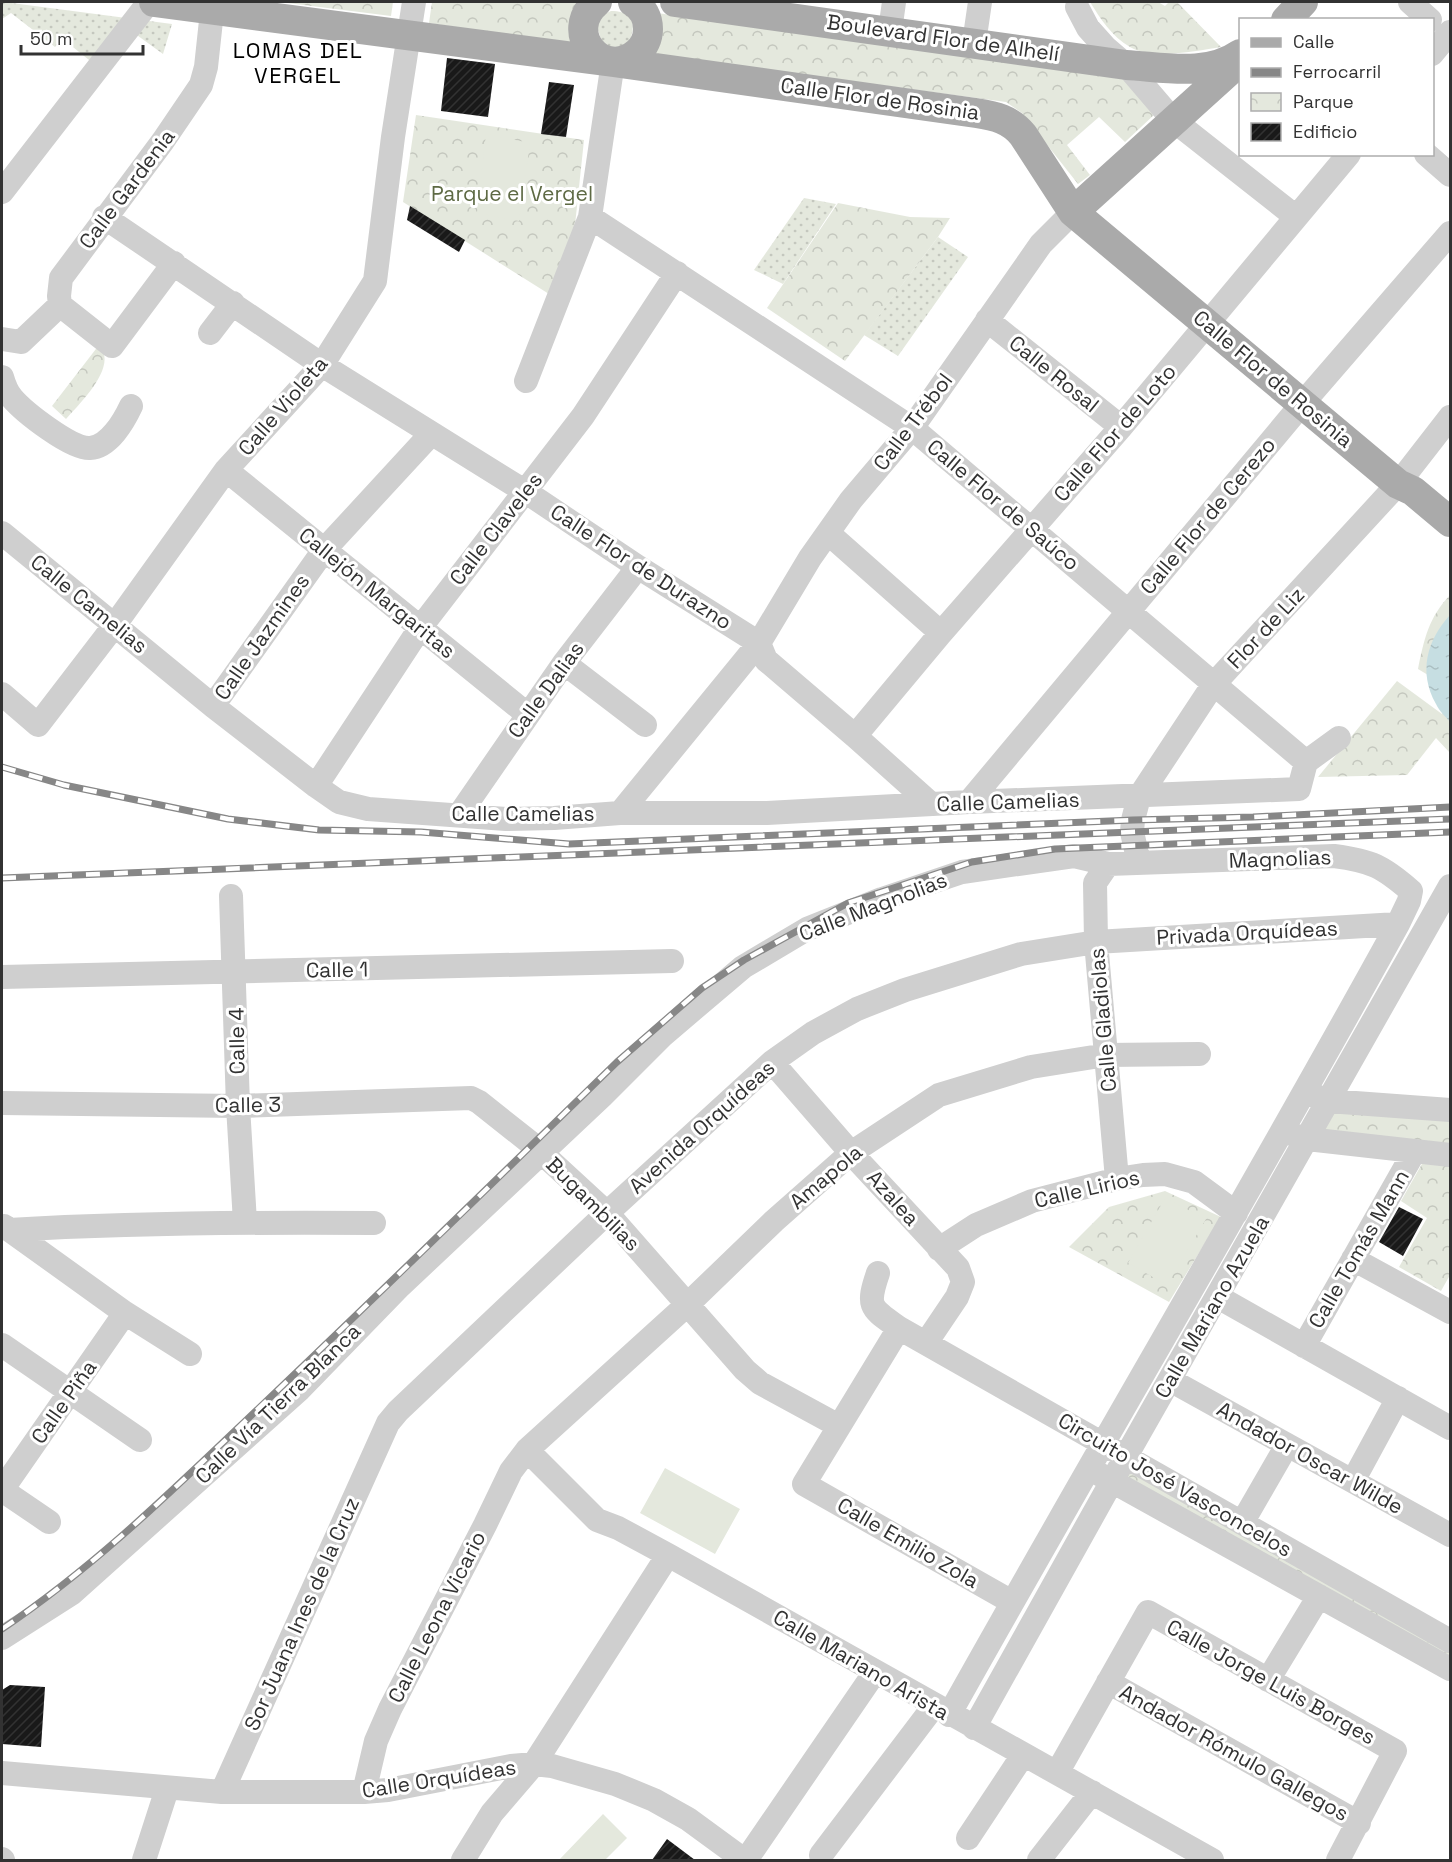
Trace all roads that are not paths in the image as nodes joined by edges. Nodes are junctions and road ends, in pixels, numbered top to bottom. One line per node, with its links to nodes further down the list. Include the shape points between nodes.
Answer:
1 (149, 2): 31 (street)
2 (154, 2): 13 (main road, Calle Flor de Rosinia)
3 (414, 2): 19 (street, Calle Violeta)
4 (597, 2): 24 (main road, via 585,15 584,36 594,53)
5 (633, 2): 24 (main road, via 648,23 645,43 632,57)
6 (675, 2): 11 (main road, Boulevard Flor de Alhelí)
7 (894, 2): 18 (street)
8 (980, 2): 20 (street)
9 (1303, 2): 15 (main road)
10 (1410, 2): 16 (street)
11 (719, 4): 14 (main road, Boulevard Flor de Alhelí)
12 (1078, 4): 23 (street); 26 (street, via 1088,28)
13 (213, 5): 19 (main road, Calle Flor de Rosinia); 33 (street, Calle Gardenia, via 201,85)
14 (804, 10): 18 (main road, Boulevard Flor de Alhelí)
15 (1288, 18)
16 (1429, 18)
17 (1440, 27): 21 (street)
18 (890, 31): 20 (main road, Boulevard Flor de Alhelí)
19 (410, 35): 24 (main road, Calle Flor de Rosinia); 45 (street, Calle Violeta, via 375,281)
20 (974, 43): 23 (main road, Boulevard Flor de Alhelí)
21 (1434, 47)
22 (1239, 54): 26 (main road, Boulevard Flor de Alhelí, via 1211,68 1193,70)
23 (1073, 56): 26 (main road, Boulevard Flor de Alhelí)
24 (613, 62): 32 (main road, Calle Flor de Rosinia, via 1007,120 1017,127); 34 (street)
25 (1239, 62): 27 (main road, Calle Trébol)
26 (1126, 64): 27 (street)
27 (1173, 120): 32 (main road, Calle Trébol); 35 (street)
28 (1346, 156): 35 (street, Calle Flor de Loto)
29 (1428, 156): 30 (street)
30 (1450, 175)
31 (2, 192)
32 (1073, 212): 41 (street, Calle Trébol, via 1041,244); 42 (main road, Calle Flor de Rosinia)
33 (104, 217): 37 (street, Calle Flor de Durazno); 40 (street, Calle Gardenia, via 61,278)
34 (590, 217): 38 (street, Calle Flor de Saúco); 48 (street)
35 (1296, 217): 42 (street, Calle Flor de Loto)
36 (1450, 233): 49 (street, Calle Flor de Cerezo)
37 (174, 263): 39 (street, Calle Flor de Durazno); 40 (street, via 112,346)
38 (677, 273): 53 (street, Calle Flor de Saúco); 57 (street, Calle Claveles, via 583,416)
39 (233, 303): 43 (street); 45 (street, Calle Flor de Durazno)
40 (60, 305): 44 (street, via 50,317)
41 (987, 320): 52 (street, Calle Rosal); 53 (street, Calle Trébol)
42 (1207, 324): 49 (main road, Calle Flor de Rosinia); 52 (street, Calle Flor de Loto)
43 (210, 333)
44 (11, 340): 46 (street)
45 (322, 365): 54 (street, Calle Flor de Durazno); 55 (street, Calle Violeta)
46 (2, 370)
47 (2, 377): 50 (street, via 13,399 68,442 90,448 100,445)
48 (526, 381)
49 (1302, 404): 56 (main road, Calle Flor de Rosinia); 64 (street, Calle Flor de Cerezo)
50 (131, 406)
51 (1450, 417): 56 (street, Flor de Liz)
52 (1121, 427): 59 (street, Calle Flor de Loto)
53 (912, 428): 59 (street, Calle Flor de Saúco); 61 (street, Calle Trébol)
54 (431, 434): 57 (street, Calle Flor de Durazno); 62 (street, Calle Jazmines)
55 (226, 470): 62 (street, Callejón Margaritas); 65 (street, Calle Violeta)
56 (1398, 484): 58 (main road, Calle Flor de Rosinia, via 1413,491); 70 (street, Flor de Liz)
57 (526, 492): 63 (street, Calle Flor de Durazno); 66 (street, Calle Claveles)
58 (1450, 522)
59 (1032, 529): 64 (street, Calle Flor de Saúco); 67 (street, Calle Flor de Loto)
60 (2, 533): 65 (street, Calle Camelias)
61 (828, 533): 67 (street); 68 (street, Calle Trébol)
62 (324, 550): 66 (street, Callejón Margaritas); 72 (street, Calle Jazmines)
63 (638, 567): 68 (street, Calle Flor de Durazno); 69 (street, Calle Dalias)
64 (1129, 613): 70 (street, Calle Flor de Saúco); 80 (street, Calle Flor de Cerezo)
65 (114, 626): 71 (street, Calle Violeta, via 38,725); 72 (street, Calle Camelias)
66 (420, 628): 73 (street, Callejón Margaritas); 78 (street, Calle Claveles)
67 (941, 633): 75 (street, Calle Flor de Loto)
68 (759, 643): 75 (street, Calle Flor de Durazno, via 766,660); 82 (street, Calle Trébol)
69 (564, 663): 73 (street, Calle Dalias); 74 (street)
70 (1213, 686): 77 (street, Calle Flor de Saúco); 79 (street, Flor de Liz)
71 (2, 694)
72 (213, 706): 78 (street, Calle Camelias)
73 (527, 714): 83 (street, Calle Dalias)
74 (645, 726)
75 (855, 736): 81 (street, Calle Flor de Durazno)
76 (1339, 738): 77 (street)
77 (1306, 762): 79 (street, Calle Camelias, via 1299,789)
78 (316, 786): 83 (street, Calle Camelias, via 339,802 368,809)
79 (1139, 797): 80 (street, Calle Camelias); 84 (street, Flor de Liz, via 1132,832)
80 (969, 802): 81 (street, Calle Camelias)
81 (931, 804): 82 (street, Calle Camelias, via 767,813)
82 (620, 813): 83 (street, Calle Camelias, via 506,819)
83 (459, 815)
84 (1139, 863): 85 (street, Calle Magnolias); 87 (street, Magnolias, via 1334,856 1365,860 1386,870)
85 (1108, 864): 90 (street, Calle Gladiolas, via 1095,883); 104 (street, Calle Magnolias, via 1074,856 962,872 807,929 743,967 663,1035)
86 (1450, 884): 87 (street); 97 (street, Calle Mariano Azuela)
87 (1411, 891): 89 (street, Calle Mariano Azuela)
88 (231, 896): 92 (street, Calle 4)
89 (1398, 924): 90 (street, Privada Orquídeas); 97 (street, Calle Mariano Azuela)
90 (1096, 942): 95 (street, Calle Gladiolas); 96 (street, Avenida Orquídeas, via 1021,954 905,990 857,1009)
91 (672, 961): 92 (street, Calle 1)
92 (235, 972): 93 (street, Calle 1); 99 (street, Calle 4)
93 (2, 977)
94 (1199, 1054): 95 (street, Amapola)
95 (1106, 1055): 106 (street, Amapola, via 1031,1066 939,1095); 108 (street, Calle Gladiolas)
96 (772, 1062): 106 (street, Azalea); 109 (street, Avenida Orquídeas)
97 (1317, 1096): 100 (street); 102 (street, Calle Mariano Azuela); 103 (street, Calle Mariano Azuela)
98 (2, 1103): 99 (street, Calle 3)
99 (238, 1106): 101 (street, Calle 3, via 471,1098); 111 (street, Calle 4)
100 (1450, 1110)
101 (492, 1111): 104 (street, Bugambilias)
102 (1283, 1131): 103 (street); 110 (street, Calle Mariano Azuela)
103 (1307, 1139): 105 (street); 117 (street, Calle Mariano Azuela)
104 (541, 1152): 109 (street, Bugambilias); 147 (street, Calle Vía Tierra Blanca, via 400,1286 300,1389 71,1594)
105 (1414, 1152): 107 (street); 115 (street, Calle Tomás Mann)
106 (851, 1153): 114 (street, Azalea); 118 (street, Amapola)
107 (1450, 1155)
108 (1117, 1179): 110 (street, Calle Lirios, via 1166,1174 1194,1182); 114 (street, Calle Lirios, via 1032,1201 976,1225)
109 (607, 1213): 118 (street, Bugambilias); 131 (street, Avenida Orquídeas, via 398,1411)
110 (1236, 1213): 133 (street, Calle Mariano Azuela)
111 (245, 1222): 112 (street); 113 (street)
112 (374, 1223)
113 (5, 1228): 120 (street)
114 (939, 1250): 122 (street, Azalea, via 958,1268 963,1282)
115 (1353, 1259): 119 (street); 124 (street, Calle Tomás Mann)
116 (878, 1273): 121 (street, Circuito José Vasconcelos, via 870,1296 876,1312)
117 (1218, 1297): 124 (street); 126 (street, Calle Mariano Azuela)
118 (688, 1304): 129 (street, Bugambilias, via 760,1383); 135 (street, Amapola)
119 (1448, 1306)
120 (126, 1313): 125 (street); 127 (street, Calle Piña)
121 (899, 1328): 122 (street, Circuito José Vasconcelos); 129 (street)
122 (926, 1343): 133 (street, Circuito José Vasconcelos)
123 (2, 1345): 127 (street)
124 (1304, 1346): 128 (street)
125 (190, 1354)
126 (1170, 1380): 134 (street, Andador Oscar Wilde); 136 (street, Calle Mariano Azuela)
127 (71, 1392): 132 (street); 140 (street, Calle Piña)
128 (1398, 1398): 130 (street); 139 (street)
129 (839, 1426): 146 (street, Calle Emilio Zola, via 804,1484)
130 (1450, 1428)
131 (382, 1435): 160 (street, Sor Juana Ines de la Cruz)
132 (140, 1440)
133 (1102, 1444): 136 (street, Circuito José Vasconcelos); 137 (street, Calle Mariano Azuela)
134 (1287, 1444): 139 (street, Andador Oscar Wilde); 142 (street)
135 (527, 1450): 144 (street, Calle Mariano Arista, via 597,1520); 161 (street, Calle Leona Vicario, via 511,1471 390,1709 376,1742)
136 (1125, 1458): 138 (street, Calle Mariano Azuela); 142 (street, Circuito José Vasconcelos)
137 (1089, 1468): 138 (street, Circuito José Vasconcelos); 146 (street, Calle Mariano Azuela)
138 (1112, 1481): 145 (street, Circuito José Vasconcelos); 154 (street, Calle Mariano Azuela)
139 (1353, 1481): 143 (street, Andador Oscar Wilde)
140 (2, 1490): 141 (street)
141 (49, 1522)
142 (1242, 1523): 148 (street, Circuito José Vasconcelos)
143 (1450, 1535)
144 (668, 1555): 150 (street, Calle Mariano Arista); 156 (street)
145 (1319, 1596): 149 (street, Circuito José Vasconcelos); 151 (street)
146 (1012, 1602): 153 (street, Calle Mariano Azuela)
147 (2, 1638)
148 (1450, 1641)
149 (1450, 1669)
150 (875, 1672): 153 (street, Calle Mariano Arista); 168 (street)
151 (1268, 1680): 152 (street, Calle Jorge Luis Borges, via 1148,1612); 163 (street, Calle Jorge Luis Borges, via 1395,1751)
152 (1108, 1682): 158 (street); 163 (street, Andador Rómulo Gallegos)
153 (941, 1710): 154 (street, Calle Mariano Arista); 165 (street, Calle Mariano Azuela)
154 (974, 1728): 155 (street, Calle Mariano Arista)
155 (1023, 1755): 158 (street, Calle Mariano Arista); 164 (street)
156 (534, 1764): 161 (street, Calle Orquídeas); 167 (street, via 492,1813); 168 (street, Calle Orquídeas, via 582,1774 654,1800)
157 (2, 1773): 159 (street, Calle Orquídeas)
158 (1057, 1773): 162 (street, Calle Mariano Arista)
159 (167, 1789): 160 (street, Calle Orquídeas); 166 (street)
160 (222, 1792): 161 (street, Calle Orquídeas)
161 (364, 1792)
162 (1092, 1792): 169 (street); 170 (street, Calle Mariano Arista)
163 (1359, 1823): 171 (street)
164 (968, 1838)
165 (821, 1855)
166 (144, 1860)
167 (463, 1860)
168 (745, 1860)
169 (1039, 1860)
170 (1212, 1860)
171 (1338, 1860)

